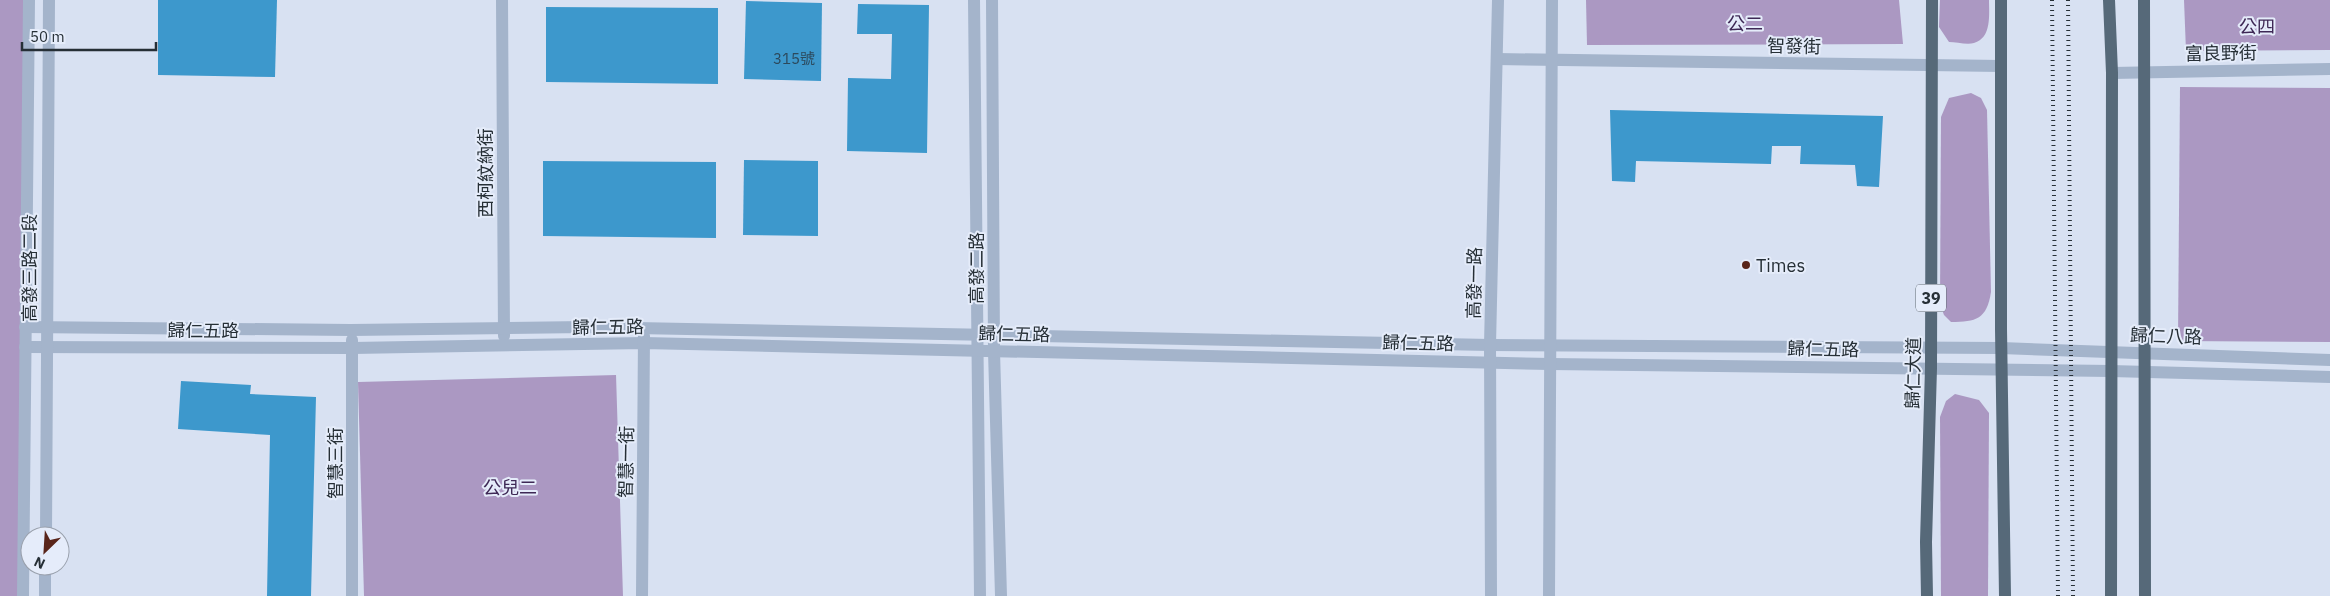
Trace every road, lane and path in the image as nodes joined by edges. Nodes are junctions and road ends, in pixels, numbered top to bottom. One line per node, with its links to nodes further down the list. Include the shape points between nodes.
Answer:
1 (29, 0): 19 (street, 高發三路二段)
2 (49, 0): 20 (street, 高發三路二段)
3 (502, 0): 23 (street, 西柯紋納街)
4 (974, 0): 24 (street, 高發二路)
5 (992, 0): 25 (street, 高發二路)
6 (1498, 0): 12 (street, 高發一路)
7 (1552, 0): 13 (street)
8 (1932, 0): 14 (main road, 歸仁大道 / 39)
9 (2001, 0): 15 (main road)
10 (2109, 0): 18 (main road)
11 (2144, 0): 17 (main road)
12 (1497, 59): 13 (street, 智發街); 27 (street, 高發一路)
13 (1551, 59): 14 (street, 智發街); 28 (street)
14 (1932, 66): 15 (street, 智發街); 32 (main road, 歸仁大道 / 39)
15 (2001, 66): 34 (main road)
16 (2330, 69): 17 (street, 富良野街)
17 (2144, 71): 18 (street, 富良野街); 38 (main road)
18 (2112, 73): 37 (main road)
19 (26, 327): 20 (street, 歸仁五路); 30 (street, 高發三路二段)
20 (46, 327): 22 (street, 歸仁五路); 31 (street, 高發三路二段)
21 (644, 328): 23 (street, 歸仁五路); 24 (street, 歸仁五路); 26 (street, 智慧一街)
22 (352, 330): 23 (street, 歸仁五路); 33 (street, 智慧三街)
23 (504, 330): 29 (street, 西柯紋納街)
24 (976, 335): 25 (street, 歸仁五路); 35 (street, 高發二路)
25 (994, 335): 27 (street, 歸仁五路); 36 (street, 高發二路)
26 (644, 343): 29 (street, 歸仁五路); 35 (street, 歸仁五路); 52 (street, 智慧一街)
27 (1490, 345): 28 (street, 歸仁五路); 40 (street, 高發一路)
28 (1550, 345): 32 (street, 歸仁五路); 41 (street)
29 (504, 346): 33 (street, 歸仁五路)
30 (25, 347): 31 (street, 歸仁五路); 49 (street, 高發三路二段)
31 (48, 347): 33 (street, 歸仁五路); 47 (street, 高發三路二段)
32 (1931, 347): 34 (street, 歸仁五路); 42 (main road, 歸仁大道 / 39)
33 (353, 348): 51 (street, 智慧三街)
34 (2001, 348): 37 (street, 歸仁八路); 43 (main road)
35 (977, 350): 36 (street, 歸仁五路); 53 (street, 高發二路)
36 (994, 351): 40 (street, 歸仁五路); 54 (street, 高發二路)
37 (2111, 352): 38 (street, 歸仁八路); 44 (main road)
38 (2144, 353): 39 (street, 歸仁八路); 45 (main road)
39 (2330, 360)
40 (1490, 362): 41 (street, 歸仁五路); 55 (street, 高發一路)
41 (1550, 364): 42 (street, 歸仁五路); 56 (street)
42 (1931, 368): 43 (street, 歸仁五路); 57 (main road, 歸仁大道 / 39)
43 (2001, 369): 44 (street, 歸仁八路); 58 (main road)
44 (2112, 371): 45 (street, 歸仁八路); 59 (main road)
45 (2144, 372): 46 (street, 歸仁八路); 60 (main road)
46 (2330, 377)
47 (46, 526)
48 (45, 576): 50 (street)
49 (23, 596)
50 (45, 596)
51 (352, 596)
52 (642, 596)
53 (980, 596)
54 (1001, 596)
55 (1491, 596)
56 (1549, 596)
57 (1927, 596)
58 (2006, 596)
59 (2111, 596)
60 (2145, 596)

